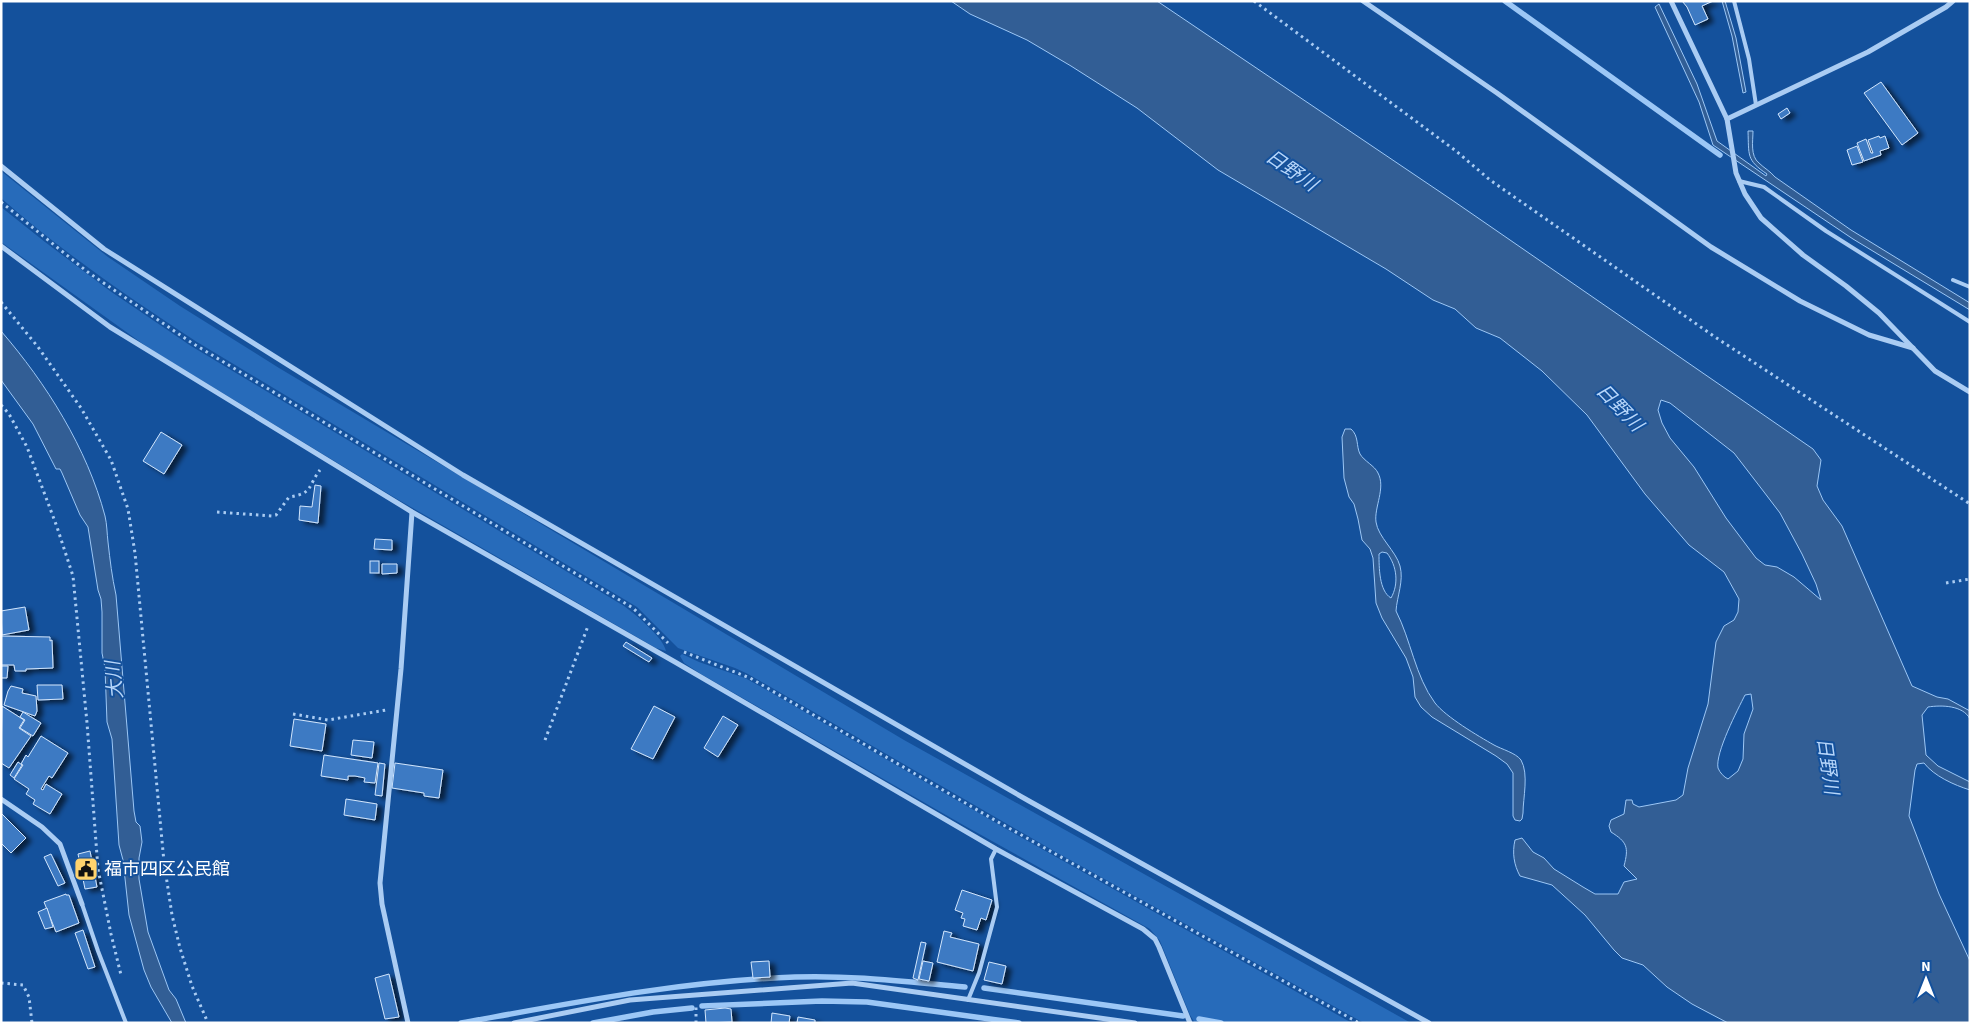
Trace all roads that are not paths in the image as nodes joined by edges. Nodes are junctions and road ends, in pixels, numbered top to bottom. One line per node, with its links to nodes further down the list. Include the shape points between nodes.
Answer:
1 (1364, 1): 13 (street, via 1711,247 1800,300 1869,335)
2 (1671, 1): 6 (street)
3 (1734, 1): 5 (lane, via 1749,59)
4 (1953, 1): 5 (street, via 1868,52)
5 (1756, 105): 6 (street)
6 (1726, 119): 8 (street)
7 (1, 166): 25 (street, via 104,249 464,475 1029,801)
8 (1739, 181): 12 (lane, via 1764,187 1826,231); 13 (street, via 1761,218 1803,256 1879,313)
9 (1, 246): 15 (street, via 110,327)
10 (1953, 280): 11 (lane)
11 (1970, 287)
12 (1970, 322)
13 (1913, 348): 14 (street, via 1935,371)
14 (1970, 392)
15 (412, 512): 17 (street); 21 (street, via 380,883)
16 (1, 799): 18 (street, via 42,827 60,844)
17 (996, 849): 19 (lane, via 991,859 997,907); 24 (street, via 1151,934)
18 (82, 904): 20 (lane)
19 (968, 1000): 22 (street, via 852,983 630,1000); 23 (street)
20 (126, 1023)
21 (408, 1023)
22 (514, 1023)
23 (1135, 1023)
24 (1190, 1023)
25 (1428, 1023)

